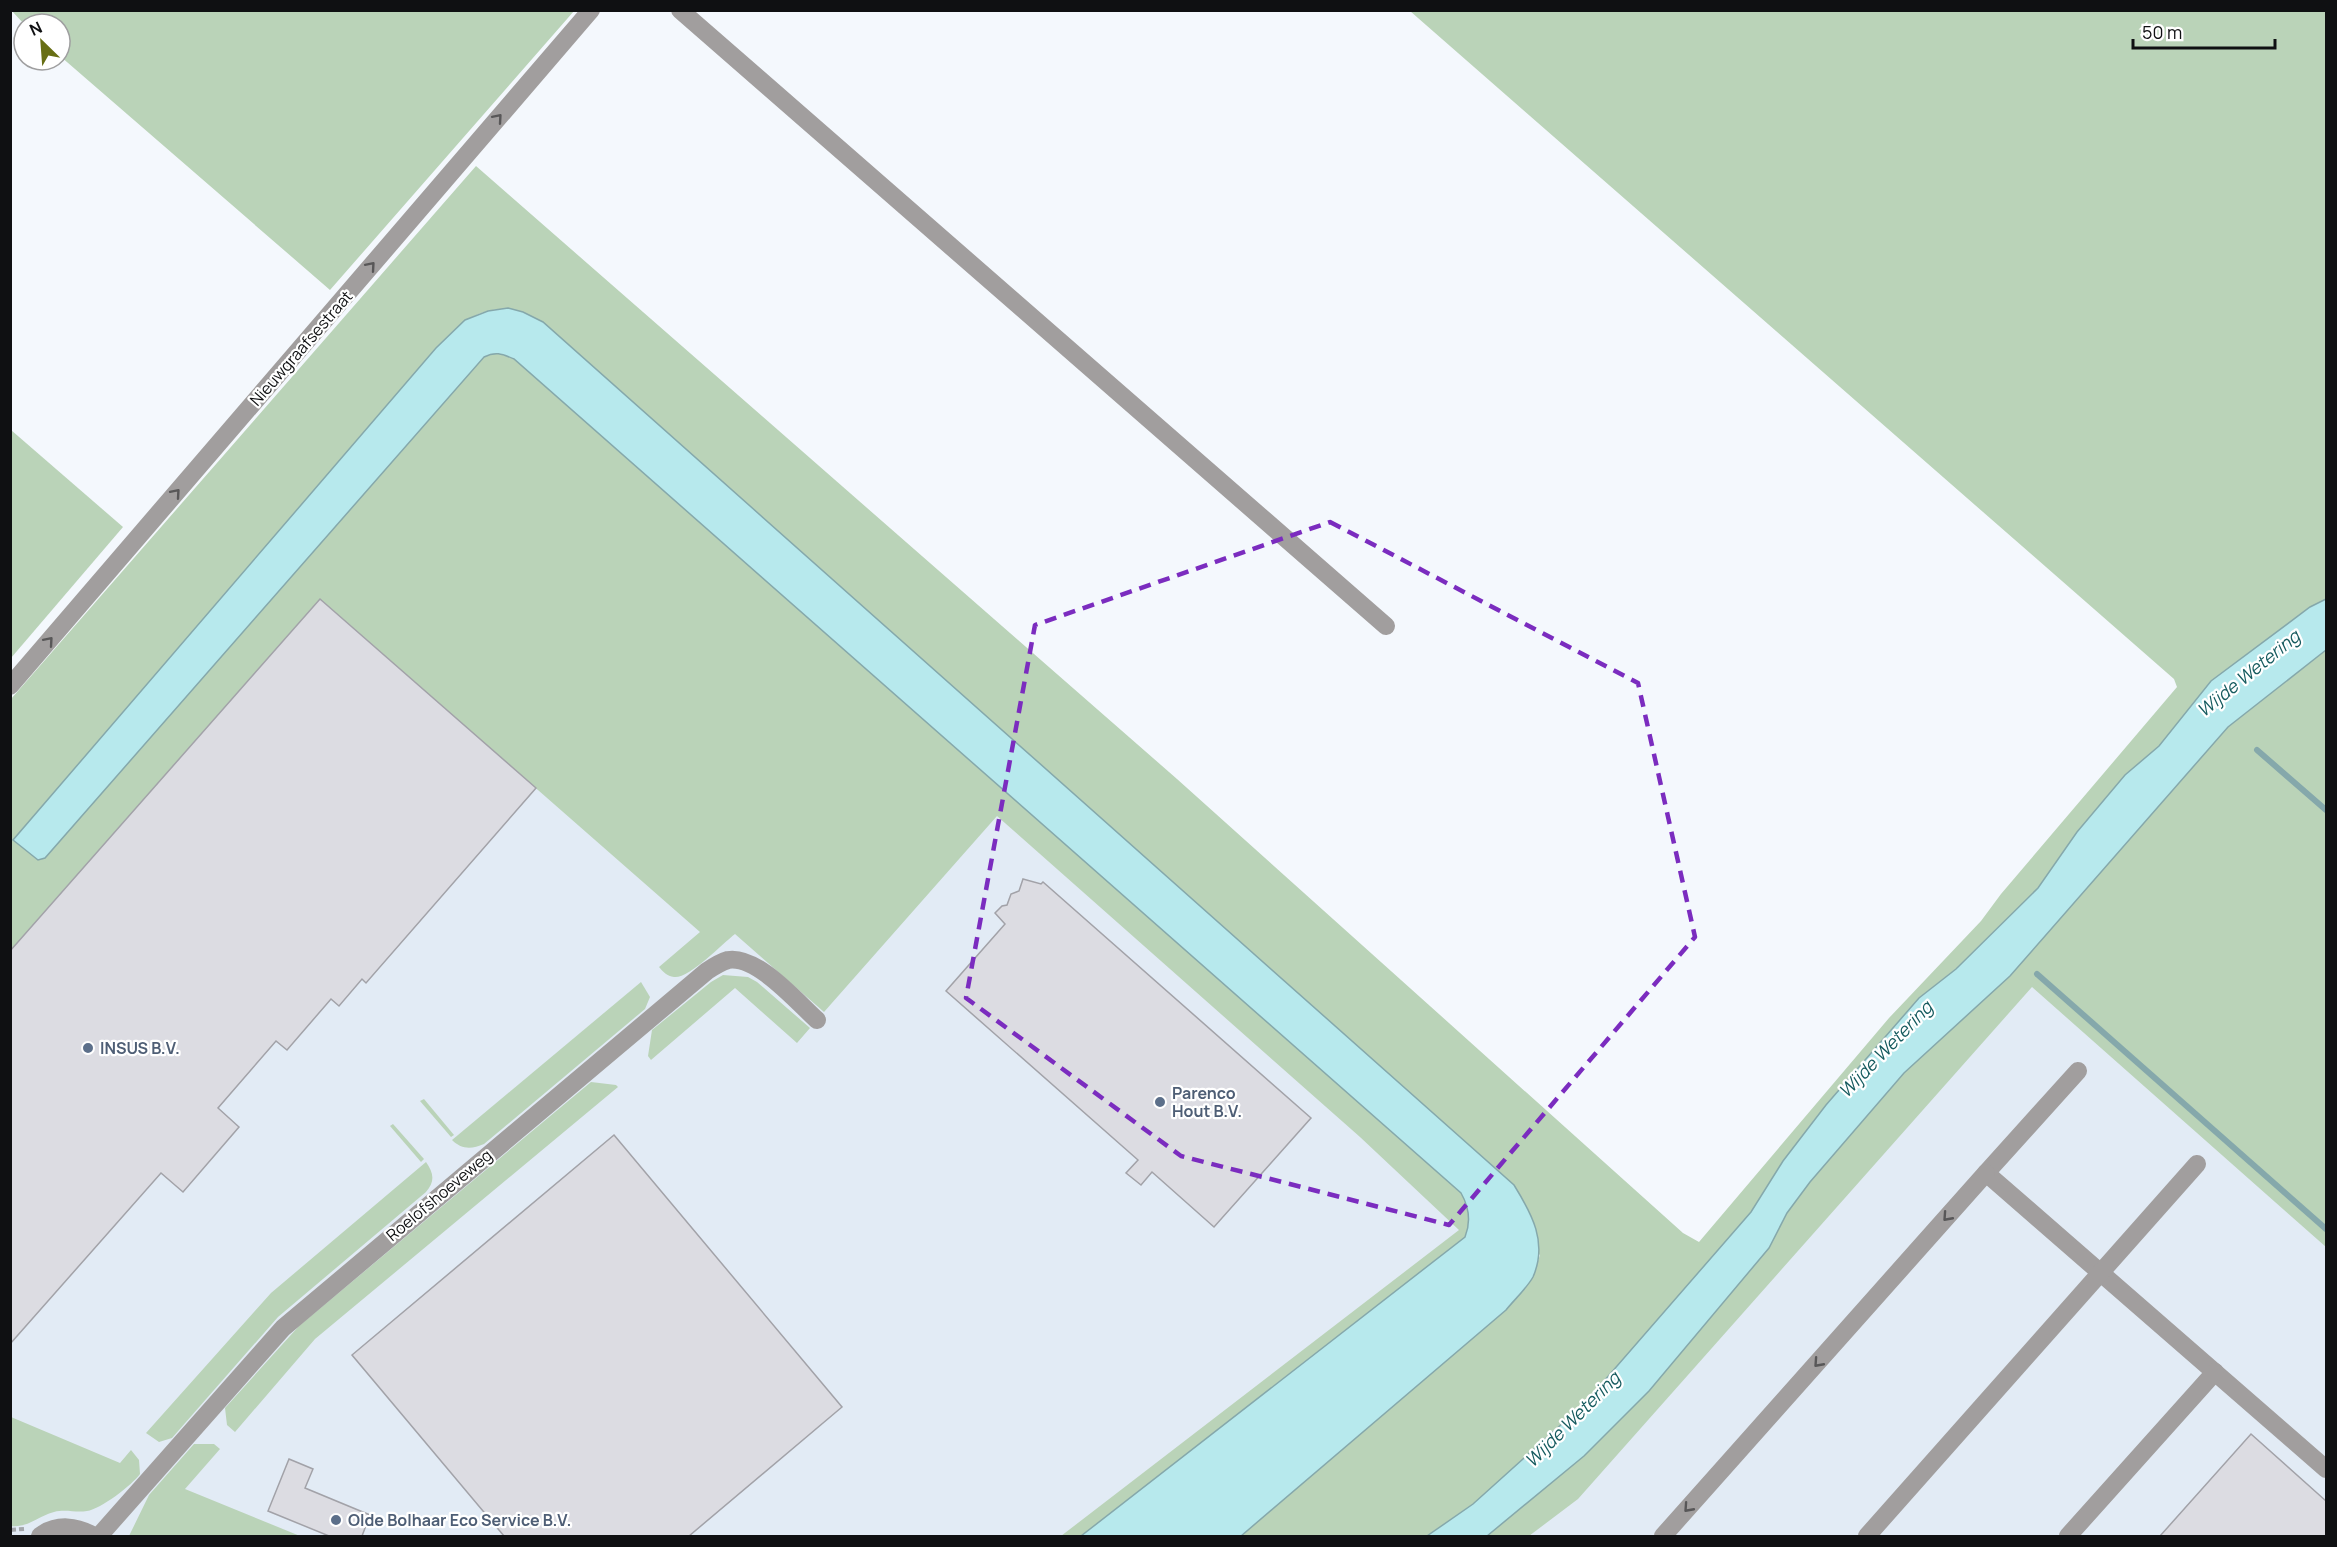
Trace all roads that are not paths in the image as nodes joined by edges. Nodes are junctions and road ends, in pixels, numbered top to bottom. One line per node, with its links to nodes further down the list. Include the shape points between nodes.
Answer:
1 (591, 10): 4 (street, Nieuwgraafsestraat, one-way to 1)
2 (680, 10): 3 (street)
3 (1386, 626)
4 (10, 686)
5 (817, 1020): 14 (street, Roelofshoeveweg, via 756,966 727,960 707,971 283,1328)
6 (2079, 1071): 8 (street)
7 (2197, 1164): 9 (street)
8 (1986, 1173): 9 (street); 15 (street, one-way to 15)
9 (2100, 1272): 10 (street); 16 (street)
10 (2215, 1372): 11 (street); 17 (street)
11 (2326, 1469)
12 (35, 1533): 13 (street, via 66,1527)
13 (94, 1536)
14 (99, 1536)
15 (1663, 1536)
16 (1867, 1536)
17 (2068, 1536)

